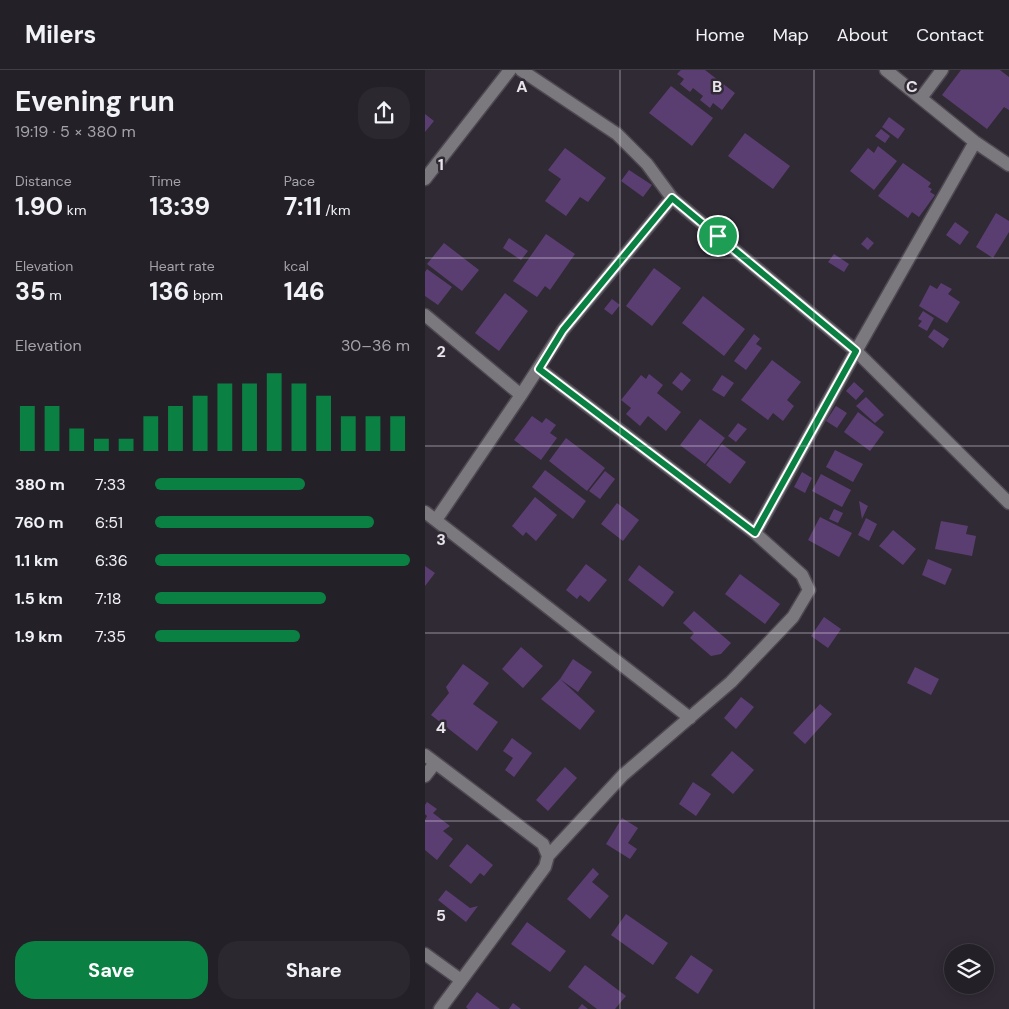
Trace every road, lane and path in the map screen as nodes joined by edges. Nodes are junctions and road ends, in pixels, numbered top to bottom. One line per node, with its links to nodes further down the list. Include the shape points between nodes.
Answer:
1 (510, 70): 8 (street)
2 (521, 70): 9 (street, via 617,134 647,164)
3 (886, 70): 5 (street)
4 (942, 70): 5 (street)
5 (921, 98): 6 (street)
6 (975, 142): 7 (street); 11 (street)
7 (1009, 165)
8 (425, 179)
9 (672, 198): 11 (street); 12 (street, via 563,330)
10 (425, 315): 13 (street)
11 (856, 351): 14 (street); 17 (street)
12 (539, 369): 13 (street); 17 (street)
13 (521, 396): 16 (street)
14 (1009, 502)
15 (425, 512): 16 (street)
16 (435, 520): 18 (street)
17 (755, 533): 18 (street, via 802,575 809,590 793,617 731,682)
18 (690, 718): 21 (street, via 623,775)
19 (430, 759): 20 (street); 21 (street, via 543,844)
20 (425, 776)
21 (548, 856): 23 (street, via 545,867)
22 (425, 954): 23 (street)
23 (461, 980): 24 (street)
24 (440, 1009)

